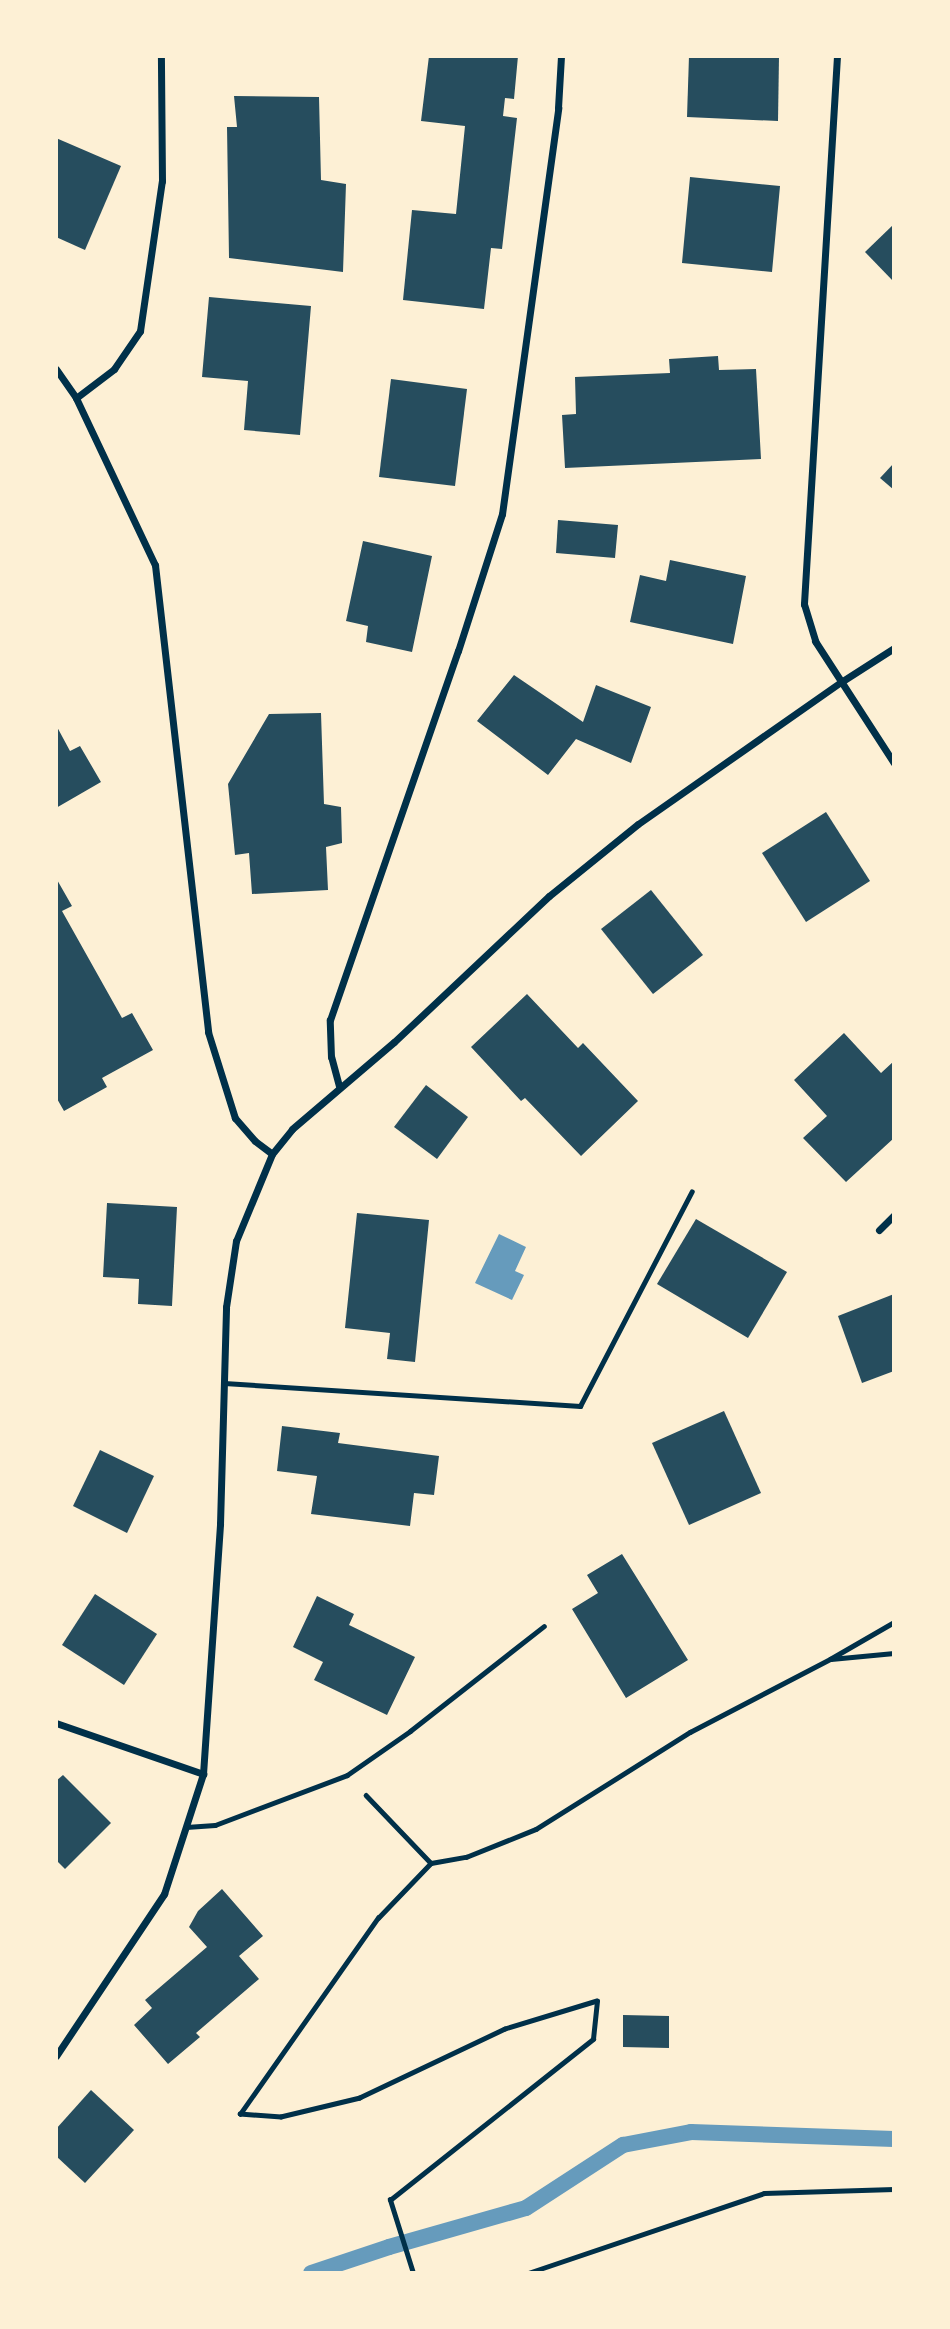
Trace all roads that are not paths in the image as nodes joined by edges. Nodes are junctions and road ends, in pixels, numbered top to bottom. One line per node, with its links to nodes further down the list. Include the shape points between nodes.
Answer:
1 (161, 56): 5 (street, via 162,181 140,331 114,369)
2 (561, 56): 9 (street, via 558,108 502,514 330,1020 331,1057)
3 (837, 56): 7 (street, via 804,604 815,641)
4 (56, 369): 5 (street)
5 (76, 398): 10 (street, via 155,565 208,1032 235,1118)
6 (894, 648): 7 (street)
7 (841, 682): 8 (street); 9 (street, via 618,840 549,896 394,1042)
8 (894, 763)
9 (340, 1086): 10 (street, via 292,1129)
10 (272, 1154): 14 (street, via 236,1241 226,1307)
11 (692, 1191): 14 (lane, via 580,1406)
12 (894, 1214): 13 (street)
13 (879, 1230)
14 (225, 1383): 17 (street)
15 (544, 1626): 18 (lane, via 347,1775 215,1825)
16 (56, 1723): 17 (street)
17 (203, 1774): 18 (street)
18 (186, 1827): 19 (street, via 164,1894)
19 (56, 2056)
20 (894, 2189): 21 (lane, via 764,2193)
21 (528, 2273)

